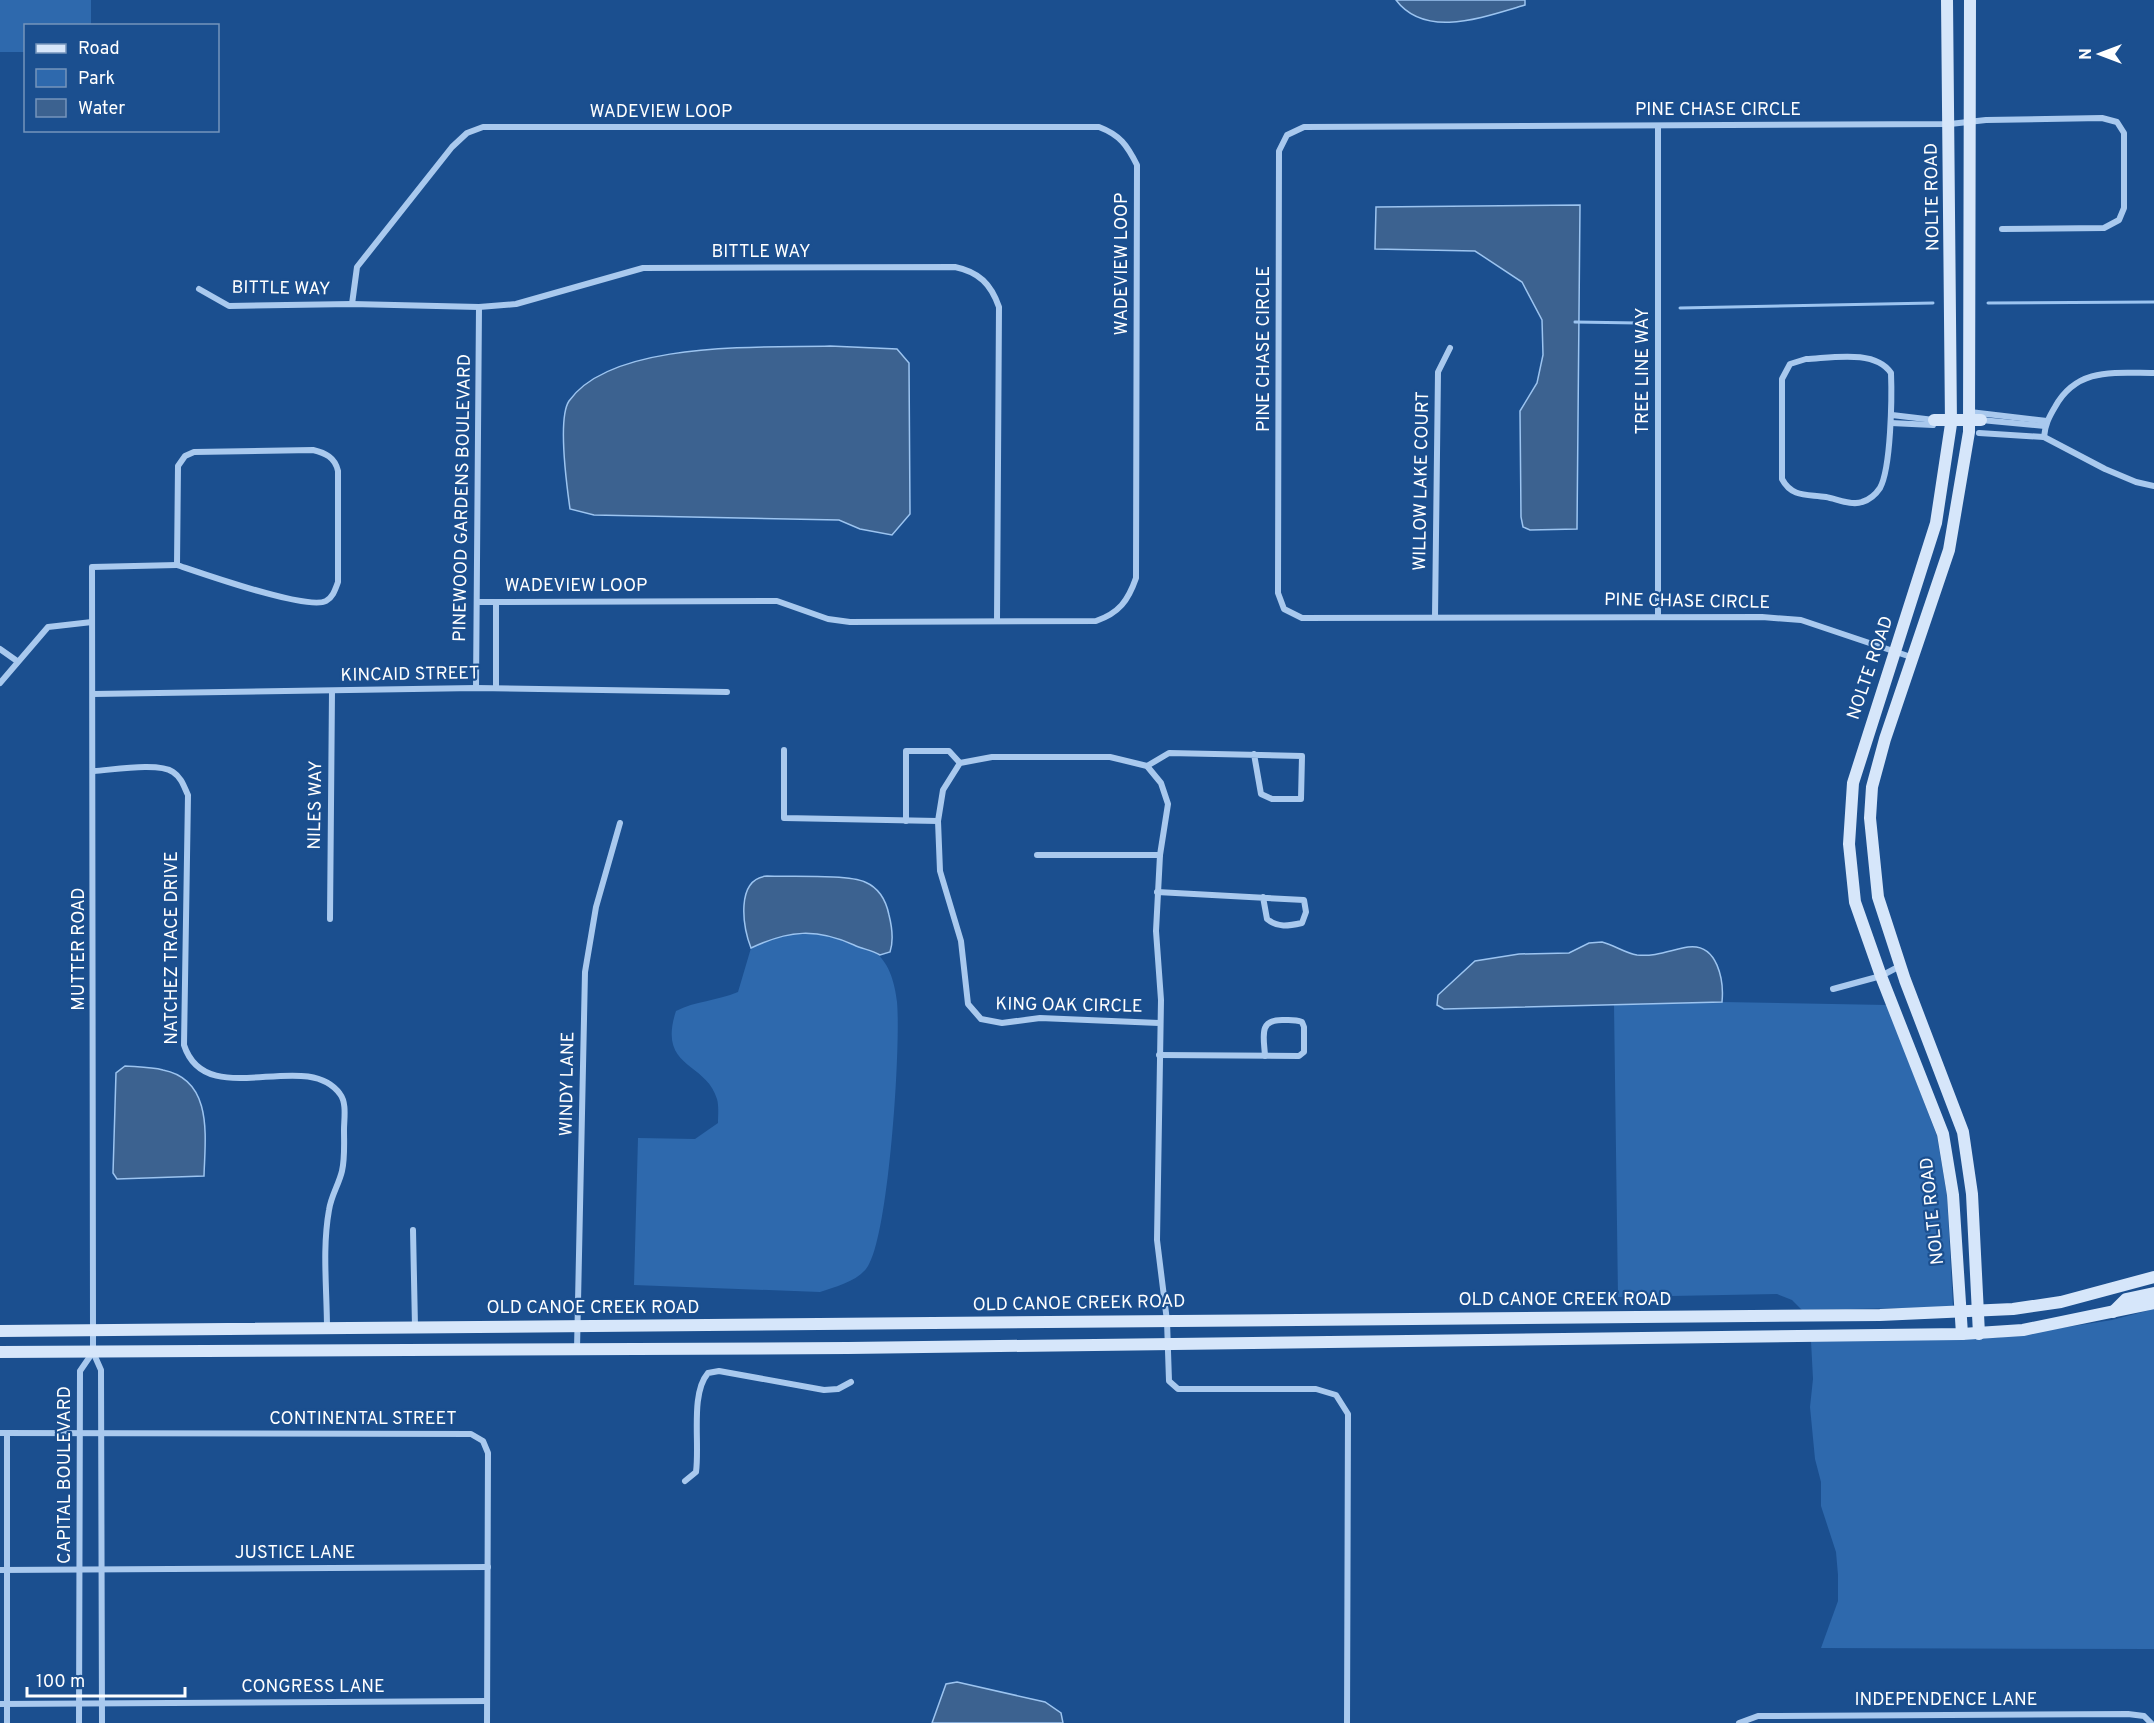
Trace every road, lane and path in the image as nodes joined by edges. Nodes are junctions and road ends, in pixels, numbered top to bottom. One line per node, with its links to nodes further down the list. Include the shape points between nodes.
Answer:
1 (1947, 0): 4 (main road, NOLTE ROAD)
2 (1970, 0): 3 (main road, NOLTE ROAD)
3 (1970, 122): 4 (street, PINE CHASE CIRCLE); 6 (street, PINE CHASE CIRCLE, via 2102,118 2117,122 2124,133 2124,208 2119,220 2104,228); 14 (main road, NOLTE ROAD)
4 (1950, 124): 5 (street, PINE CHASE CIRCLE); 14 (main road, NOLTE ROAD, via 1952,332)
5 (1658, 126): 24 (street, TREE LINE WAY); 25 (street, PINE CHASE CIRCLE, via 1304,127 1287,135 1279,151 1278,593 1284,609 1302,618)
6 (2002, 229)
7 (199, 289): 8 (street, BITTLE WAY, via 229,306)
8 (352, 304): 9 (street, BITTLE WAY); 26 (street, WADEVIEW LOOP, via 357,267 452,147 467,133 483,128 1099,127 1116,133 1137,165 1136,578 1129,599 1113,615 1096,621)
9 (479, 307): 22 (street, PINEWOOD GARDENS BOULEVARD); 26 (street, BITTLE WAY, via 527,302 643,268 955,267 971,271 985,281 999,307)
10 (1450, 348): 25 (street, WILLOW LAKE COURT, via 1438,372)
11 (2154, 373): 16 (street, via 2103,373 2079,380 2062,395)
12 (1892, 415): 13 (street); 15 (street); 15 (street, via 1891,373 1880,362 1844,358 1806,359 1790,364 1782,379 1781,471 1786,486 1802,496 1860,503 1870,499 1880,488)
13 (1934, 422): 14 (main road); 15 (street); 18 (main road)
14 (1969, 422): 16 (street); 16 (street); 17 (street); 18 (main road, NOLTE ROAD); 20 (main road, NOLTE ROAD); 20 (main road, via 1958,423 1952,500)
15 (1891, 423)
16 (2046, 424): 17 (street)
17 (2044, 437): 19 (street, via 2105,469)
18 (1949, 440): 29 (main road, NOLTE ROAD, via 1935,523)
19 (2154, 486)
20 (1956, 513): 30 (main road, NOLTE ROAD, via 1949,550)
21 (177, 565): 21 (street, via 302,603 324,602 338,582 336,463 325,453 313,450 194,452 185,456 178,466); 27 (street, MUTTER ROAD, via 92,567)
22 (477, 602): 23 (street, WADEVIEW LOOP); 33 (street, PINEWOOD GARDENS BOULEVARD)
23 (496, 602): 26 (street, WADEVIEW LOOP, via 777,601 828,619 850,622); 34 (street, PINEWOOD GARDENS BOULEVARD)
24 (1658, 616): 25 (street, PINE CHASE CIRCLE); 29 (street, PINE CHASE CIRCLE, via 1801,620)
25 (1435, 617)
26 (997, 621)
27 (92, 622): 31 (street, via 48,627); 37 (street, MUTTER ROAD)
28 (0, 649): 31 (street)
29 (1896, 650): 30 (street, PINE CHASE CIRCLE); 52 (main road, NOLTE ROAD, via 1859,764 1850,814 1855,902)
30 (1914, 658): 51 (main road, NOLTE ROAD, via 1872,787 1870,818 1878,897)
31 (17, 661): 32 (street)
32 (0, 683)
33 (476, 688): 34 (street, KINCAID STREET); 35 (street, KINCAID STREET)
34 (496, 688): 36 (street, KINCAID STREET)
35 (332, 692): 37 (street, KINCAID STREET); 50 (street, NILES WAY)
36 (728, 692)
37 (93, 694): 42 (street, MUTTER ROAD)
38 (784, 750): 43 (street, via 784,818)
39 (1254, 754): 39 (street, via 1302,756 1301,799 1272,799 1261,794); 41 (street, via 1169,753)
40 (960, 763): 41 (street, via 992,757 1110,757); 43 (street, via 950,751 906,751); 44 (street, KING OAK CIRCLE, via 943,790)
41 (1147, 766): 47 (street, KING OAK CIRCLE, via 1161,783 1168,804)
42 (94, 771): 68 (street, NATCHEZ TRACE DRIVE, via 156,767 172,770 181,778 188,795 184,1045 189,1061 203,1073 228,1077 315,1077 332,1083 344,1099 342,1170 329,1208 326,1240); 70 (street, MUTTER ROAD)
43 (906, 821): 44 (street)
44 (938, 821): 54 (street, KING OAK CIRCLE, via 940,872 961,941 968,1004 981,1019 1002,1023 1040,1018)
45 (620, 823): 66 (street, WINDY LANE, via 596,907 585,972)
46 (1037, 855): 47 (street)
47 (1160, 855): 48 (street, KING OAK CIRCLE)
48 (1157, 892): 49 (street); 54 (street, KING OAK CIRCLE)
49 (1263, 897): 49 (street, via 1304,900 1306,912 1302,923 1275,925 1267,919)
50 (330, 919)
51 (1900, 966): 52 (street); 61 (main road, NOLTE ROAD, via 1963,1132 1972,1194)
52 (1881, 976): 53 (street); 62 (main road, NOLTE ROAD, via 1942,1134 1953,1195)
53 (1833, 989)
54 (1159, 1023): 55 (street, KING OAK CIRCLE)
55 (1159, 1055): 56 (street); 65 (street, KING OAK CIRCLE, via 1157,1240)
56 (1265, 1056): 56 (street, via 1303,1055 1302,1022 1268,1023 1264,1027)
57 (413, 1230): 67 (street)
58 (2154, 1277): 61 (main road, OLD CANOE CREEK ROAD, via 2061,1302)
59 (2154, 1293): 63 (main road, via 2126,1299)
60 (2154, 1304): 63 (main road, OLD CANOE CREEK ROAD)
61 (1977, 1311): 62 (main road, OLD CANOE CREEK ROAD); 72 (main road, NOLTE ROAD)
62 (1960, 1312): 64 (main road, OLD CANOE CREEK ROAD); 71 (main road, NOLTE ROAD)
63 (2112, 1313): 72 (main road, OLD CANOE CREEK ROAD)
64 (1382, 1319): 65 (main road, OLD CANOE CREEK ROAD); 73 (main road)
65 (1167, 1321): 66 (main road, OLD CANOE CREEK ROAD); 74 (street, KING OAK CIRCLE)
66 (577, 1326): 67 (main road, OLD CANOE CREEK ROAD); 75 (street, WINDY LANE)
67 (415, 1328): 68 (main road, OLD CANOE CREEK ROAD)
68 (327, 1329): 70 (main road, OLD CANOE CREEK ROAD)
69 (0, 1331): 70 (main road, OLD CANOE CREEK ROAD)
70 (93, 1332): 77 (street, MUTTER ROAD)
71 (1962, 1334): 72 (main road, OLD CANOE CREEK ROAD); 73 (main road, OLD CANOE CREEK ROAD)
72 (1979, 1334)
73 (1382, 1340): 74 (main road, OLD CANOE CREEK ROAD)
74 (1166, 1342): 75 (main road, OLD CANOE CREEK ROAD); 96 (street, KING OAK CIRCLE, via 1169,1381 1178,1389 1316,1389 1336,1395 1348,1414)
75 (577, 1349): 77 (main road, OLD CANOE CREEK ROAD)
76 (0, 1352): 77 (main road, OLD CANOE CREEK ROAD)
77 (93, 1352): 80 (street, CAPITAL BOULEVARD, via 80,1371); 81 (street, CAPITAL BOULEVARD, via 101,1370)
78 (851, 1382): 82 (street, via 838,1389 824,1390 718,1371 708,1373 698,1393 696,1472)
79 (3, 1433): 80 (street, CONTINENTAL STREET); 86 (street)
80 (80, 1433): 81 (street, CONTINENTAL STREET); 84 (street, CAPITAL BOULEVARD)
81 (102, 1433): 83 (street, CONTINENTAL STREET, via 471,1434 483,1441 488,1453); 85 (street, CAPITAL BOULEVARD)
82 (685, 1480)
83 (488, 1567): 85 (street, JUSTICE LANE); 87 (street, CONTINENTAL STREET)
84 (81, 1569): 85 (street, JUSTICE LANE); 86 (street, JUSTICE LANE); 89 (street, CAPITAL BOULEVARD)
85 (102, 1569): 90 (street, CAPITAL BOULEVARD)
86 (4, 1570): 88 (street)
87 (487, 1701): 90 (street, CONGRESS LANE); 95 (street, CONTINENTAL STREET)
88 (3, 1704): 89 (street, CONGRESS LANE); 92 (street)
89 (79, 1704): 90 (street, CONGRESS LANE); 93 (street, CAPITAL BOULEVARD)
90 (102, 1704): 94 (street, CAPITAL BOULEVARD)
91 (1820, 1720): 97 (street, INDEPENDENCE LANE, via 1758,1716); 98 (street, INDEPENDENCE LANE, via 2128,1714 2144,1716)
92 (7, 1723)
93 (79, 1723)
94 (102, 1723)
95 (487, 1723)
96 (1347, 1723)
97 (1738, 1723)
98 (2151, 1723)

